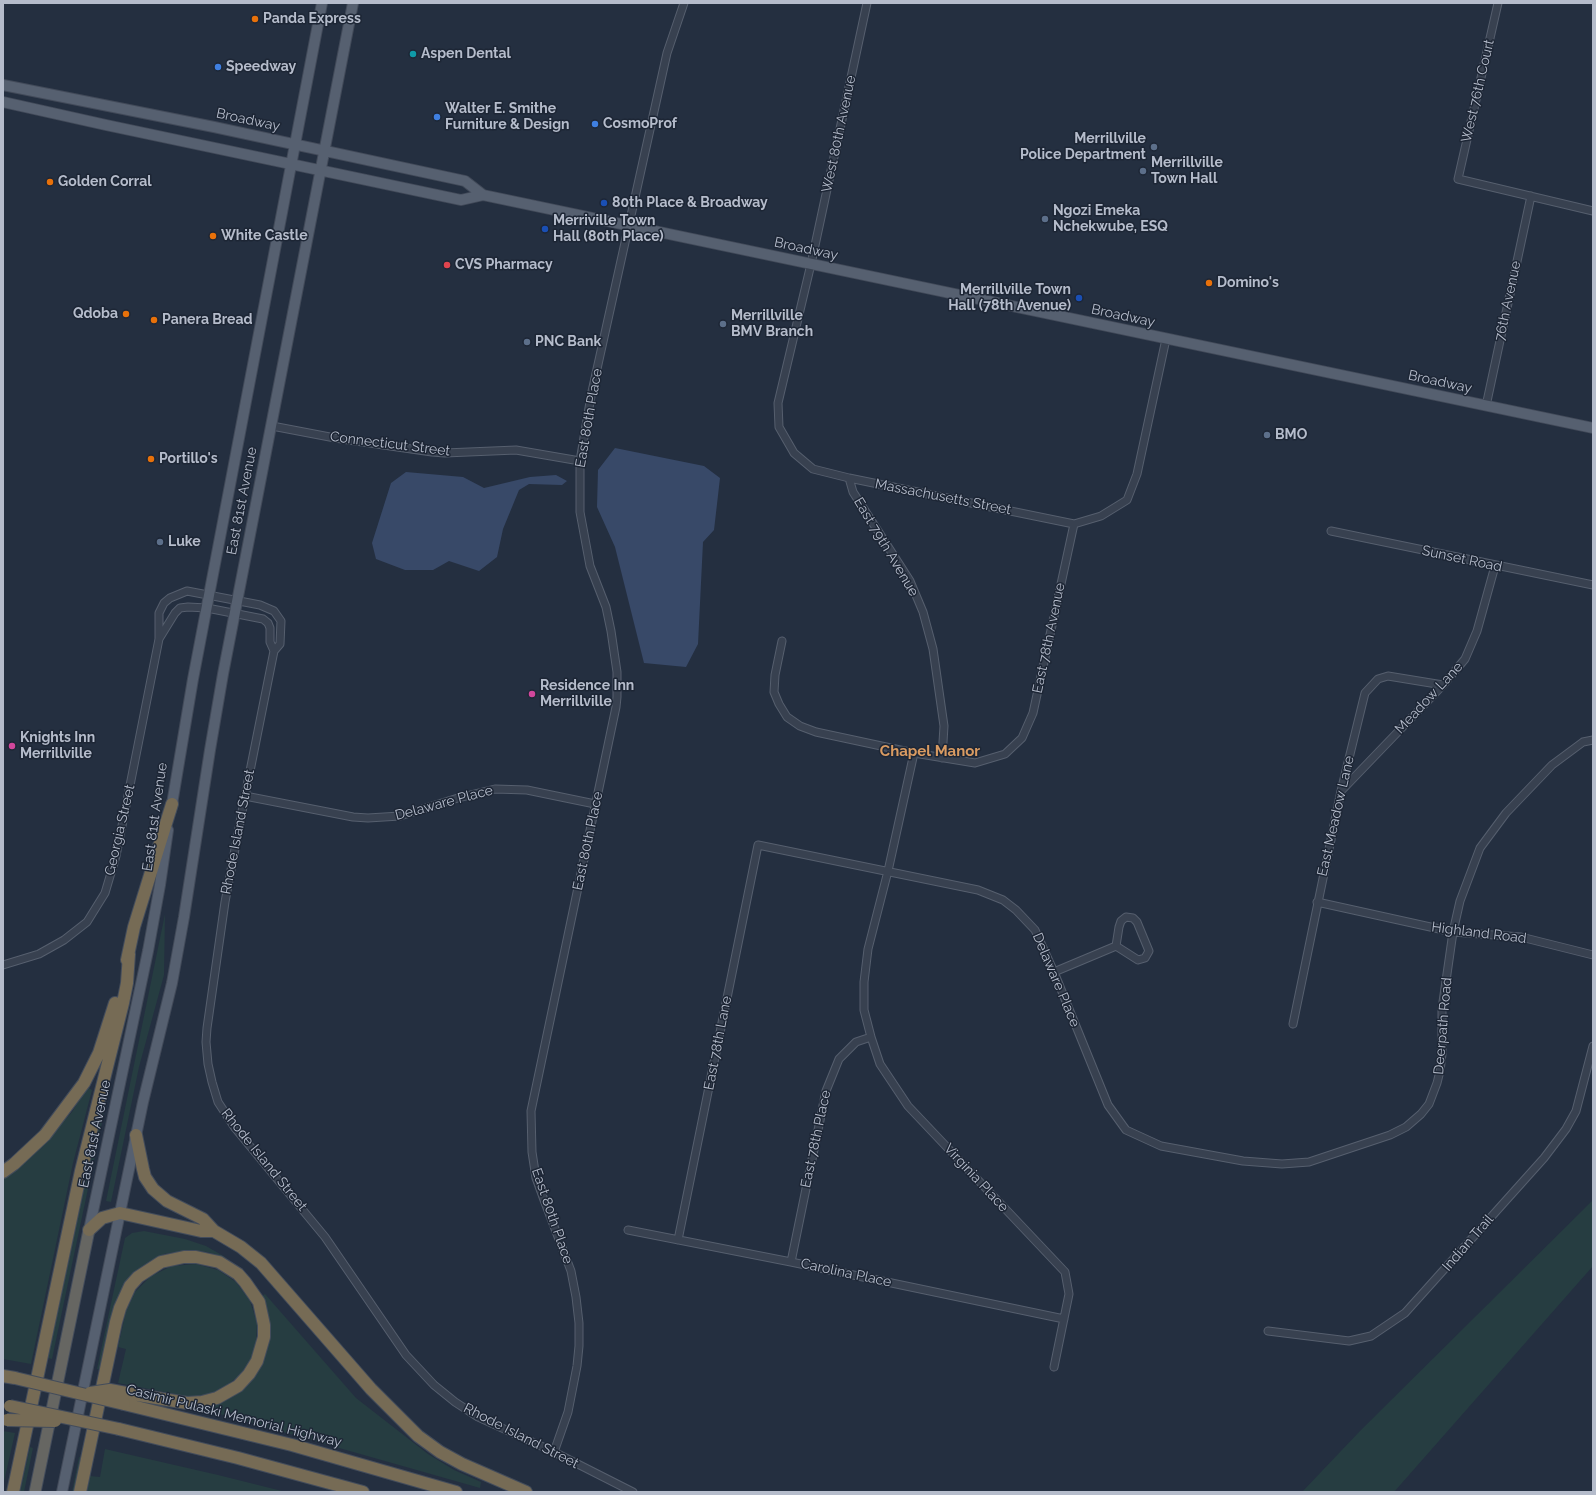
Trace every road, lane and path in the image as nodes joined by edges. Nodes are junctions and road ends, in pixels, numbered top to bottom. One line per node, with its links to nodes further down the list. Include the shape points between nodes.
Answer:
1 (322, 3): 8 (main road, East 81st Avenue)
2 (354, 3): 9 (main road, East 81st Avenue)
3 (684, 3): 15 (street, East 80th Place, via 667,53)
4 (867, 3): 16 (street, West 80th Avenue)
5 (1498, 3): 13 (street, West 76th Court, via 1458,179)
6 (3, 85): 8 (main road, Broadway)
7 (3, 102): 10 (main road, Broadway)
8 (295, 144): 9 (main road, Broadway); 10 (main road, East 81st Avenue)
9 (325, 150): 11 (main road, East 81st Avenue); 12 (main road, Broadway, via 465,181)
10 (291, 164): 11 (main road, Broadway); 27 (main road, East 81st Avenue)
11 (321, 170): 12 (main road, Broadway, via 461,200); 19 (main road, East 81st Avenue)
12 (483, 195): 15 (main road, Broadway)
13 (1531, 196): 14 (street); 18 (street, 76th Avenue)
14 (1593, 211)
15 (629, 226): 16 (main road, Broadway); 21 (street, East 80th Place, via 591,396)
16 (811, 264): 17 (main road, Broadway); 22 (street, Massachusetts Street, via 778,403 779,427 794,453 813,469)
17 (1166, 339): 18 (main road, Broadway); 23 (street, via 1137,474 1126,500 1101,516)
18 (1486, 406): 20 (main road, Broadway)
19 (272, 426): 21 (street, Connecticut Street, via 432,452 516,450); 28 (main road, East 81st Avenue)
20 (1593, 428)
21 (580, 461): 41 (street, East 80th Place, via 580,512 584,537 590,566 606,607 617,672 616,707)
22 (849, 478): 23 (street, Massachusetts Street); 37 (street, East 79th Avenue, via 853,492 910,581 923,612 933,649 944,726)
23 (1074, 524): 37 (street, East 78th Avenue, via 1033,713 1022,738 1005,754 975,763)
24 (1332, 531): 25 (street, Sunset Road)
25 (1495, 566): 26 (street, Sunset Road); 34 (street, Meadow Lane, via 1477,631 1465,659)
26 (1593, 586)
27 (210, 595): 28 (street, Rhode Island Street); 29 (main road, East 81st Avenue); 31 (street, Georgia Street, via 187,591 170,598 159,613)
28 (237, 600): 30 (main road, East 81st Avenue); 33 (street, Rhode Island Street, via 266,606 277,614 281,621 281,638)
29 (207, 608): 30 (street, Rhode Island Street); 31 (street, Georgia Street, via 180,608); 40 (main road, East 81st Avenue)
30 (236, 613): 33 (street, Rhode Island Street, via 266,621 270,628 270,642); 54 (main road, East 81st Avenue, via 210,750 172,983)
31 (159, 639): 49 (street, Georgia Street, via 116,856 105,893 87,922 64,940 39,954)
32 (782, 641): 36 (street, East 78th Avenue, via 774,676 774,692 787,717 800,726 816,732)
33 (274, 651): 39 (street, Rhode Island Street)
34 (1443, 686): 38 (street, Meadow Lane); 38 (street, East Meadow Lane, via 1388,676 1378,679 1365,693)
35 (1593, 740): 45 (street, Deerpath Road, via 1583,742 1552,765 1506,813 1480,848 1460,901)
36 (914, 753): 37 (street, East 78th Avenue); 43 (street)
37 (942, 758)
38 (1341, 791): 44 (street, East Meadow Lane)
39 (245, 796): 41 (street, Delaware Place, via 353,817 376,818 400,816 495,789 527,790); 71 (street, Rhode Island Street, via 225,902 207,1028 208,1064 218,1102 235,1128 325,1237 406,1355 425,1377 442,1393 467,1410)
40 (172, 804): 47 (highway, via 134,927); 58 (main road, East 81st Avenue, via 148,950)
41 (595, 804): 71 (street, East 80th Place, via 531,1111 532,1152 536,1178 571,1271 579,1323 580,1346 577,1366 568,1412)
42 (758, 845): 43 (street, Delaware Place); 61 (street, East 78th Lane)
43 (888, 871): 50 (street, Delaware Place, via 978,890 1003,900 1035,930); 52 (street, via 868,949 864,982 864,1010)
44 (1317, 902): 45 (street, Highland Road); 51 (street, East Meadow Lane)
45 (1453, 932): 48 (street, Highland Road, via 1521,937); 55 (street, Deerpath Road, via 1442,1009 1440,1071 1429,1104 1406,1127 1390,1135 1309,1162 1282,1164 1243,1161)
46 (1116, 946): 46 (street, via 1121,921 1126,917 1133,918 1149,951 1144,958 1138,960); 50 (street)
47 (129, 954): 56 (highway, via 106,1034 84,1083 45,1135); 72 (highway, via 123,1003 82,1171)
48 (1593, 956)
49 (3, 965)
50 (1054, 972): 55 (street, Delaware Place, via 1108,1105 1126,1130)
51 (1293, 1024)
52 (871, 1037): 62 (street, East 78th Place, via 856,1042 839,1059 826,1091); 63 (street, Virginia Place, via 880,1064 908,1106 1065,1272 1069,1294)
53 (1593, 1046): 64 (street, Indian Trail, via 1576,1111 1566,1129 1544,1158 1405,1313 1371,1336 1348,1341)
54 (136, 1135): 57 (main road, East 81st Avenue); 60 (highway, via 145,1177 153,1189 167,1201 202,1219)
55 (1162, 1146)
56 (3, 1172)
57 (120, 1213): 58 (highway, via 102,1218); 60 (highway, via 200,1231); 74 (main road, East 81st Avenue)
58 (89, 1230): 73 (highway, East 81st Avenue)
59 (628, 1230): 61 (street, Carolina Place)
60 (214, 1231): 78 (highway, via 241,1246 261,1263 371,1389 423,1440 462,1464)
61 (678, 1240): 62 (street, Carolina Place)
62 (791, 1262): 63 (street, Carolina Place)
63 (1064, 1318): 65 (street, Virginia Place)
64 (1268, 1331)
65 (1054, 1367)
66 (9, 1377): 67 (highway, Casimir Pulaski Memorial Highway, bridge, via 80,1394)
67 (125, 1398): 75 (highway, via 202,1402 217,1398 238,1386 249,1374 257,1362 264,1337 264,1325 258,1302 238,1274 219,1262 184,1257 161,1262 138,1277 130,1286 116,1322); 77 (highway, Casimir Pulaski Memorial Highway)
68 (6, 1405): 70 (highway, bridge)
69 (5, 1420): 70 (highway, bridge)
70 (87, 1421): 76 (highway, bridge)
71 (554, 1452): 79 (street, Rhode Island Street)
72 (13, 1492)
73 (35, 1492)
74 (62, 1492)
75 (80, 1492)
76 (363, 1492)
77 (456, 1492)
78 (526, 1492)
79 (633, 1492)

